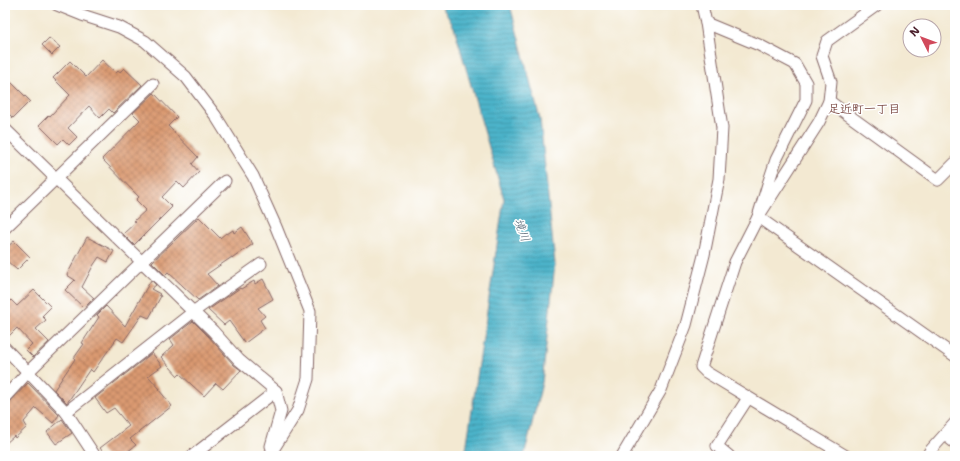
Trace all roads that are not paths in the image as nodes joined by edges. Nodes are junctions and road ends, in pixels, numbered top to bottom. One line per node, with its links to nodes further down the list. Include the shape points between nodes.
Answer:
1 (57, 5): 28 (street, via 119,27 145,41 163,56 186,77 215,115 256,184 310,311 308,379 298,410)
2 (702, 5): 4 (street)
3 (877, 5): 6 (street, via 827,41 822,56 831,82)
4 (706, 23): 11 (street, via 759,45 795,64 806,83 806,100 776,160); 29 (street, via 722,128 719,179 686,325 662,390)
5 (153, 84): 9 (street)
6 (829, 101): 8 (street, via 938,180); 11 (street, via 819,122)
7 (5, 129): 9 (street)
8 (955, 163)
9 (56, 178): 12 (street); 13 (street)
10 (225, 181): 13 (street)
11 (758, 217): 17 (street); 21 (street, via 735,262 701,367)
12 (5, 228)
13 (142, 262): 15 (street); 18 (street)
14 (261, 264): 15 (street)
15 (193, 312): 19 (street, via 239,360); 22 (street)
16 (5, 348): 18 (street)
17 (955, 356)
18 (28, 372): 20 (street); 22 (street)
19 (276, 391): 27 (street); 28 (street, via 281,411)
20 (5, 397)
21 (748, 398): 30 (street, via 717,446); 31 (street)
22 (66, 412): 26 (street)
23 (955, 423): 24 (street)
24 (945, 435): 25 (street); 32 (street)
25 (955, 443)
26 (95, 456)
27 (192, 456)
28 (268, 456)
29 (622, 456)
30 (729, 456)
31 (846, 456)
32 (927, 456)

